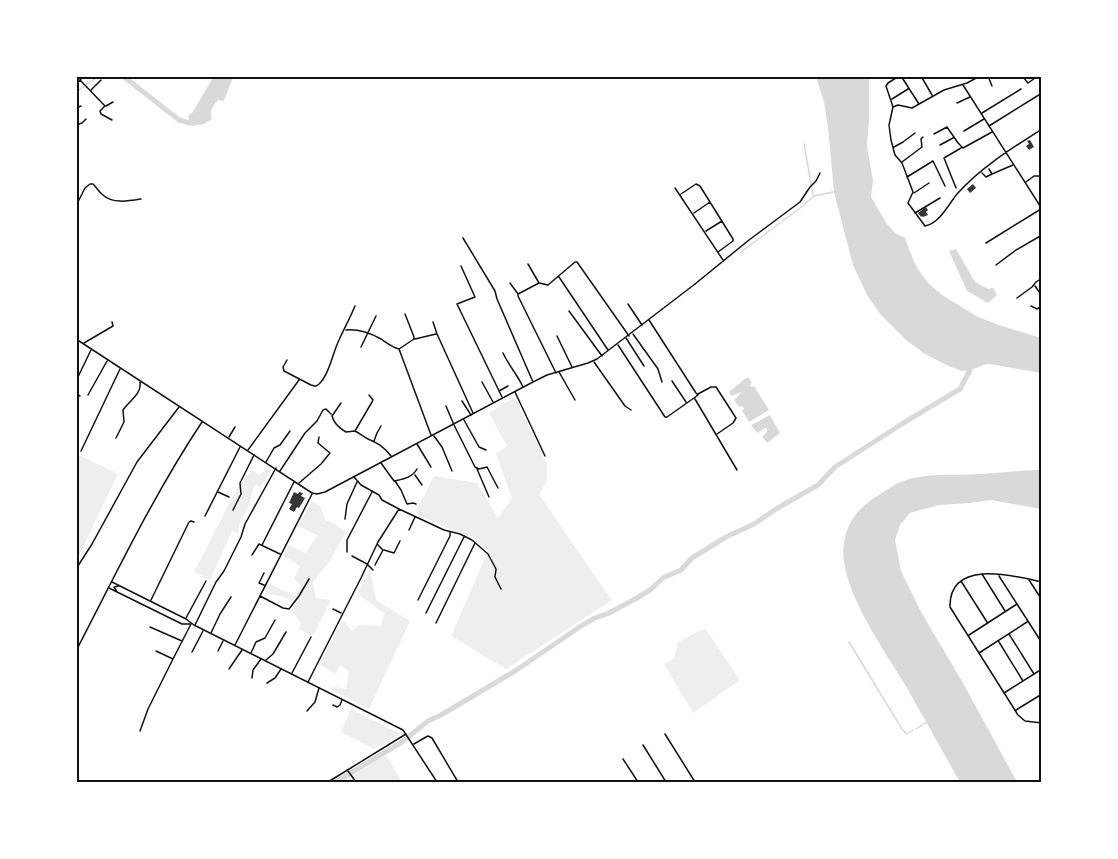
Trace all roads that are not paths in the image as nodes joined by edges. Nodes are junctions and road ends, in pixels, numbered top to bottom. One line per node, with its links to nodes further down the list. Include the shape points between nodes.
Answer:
1 (84, 76): 8 (street)
2 (900, 76): 13 (street); 19 (street, via 887,84)
3 (921, 76): 17 (street)
4 (988, 76): 12 (street)
5 (1038, 76): 7 (street, via 1028,83)
6 (979, 77): 11 (street)
7 (1023, 77)
8 (80, 80): 10 (street); 15 (street)
9 (101, 80): 15 (street)
10 (76, 84)
11 (963, 84): 17 (street); 18 (street)
12 (992, 86)
13 (909, 89): 19 (street); 22 (street)
14 (1021, 89): 27 (street)
15 (90, 90): 24 (street)
16 (1041, 93): 32 (street)
17 (933, 96): 22 (street)
18 (970, 97): 21 (street); 27 (street)
19 (892, 99): 25 (street)
20 (113, 102): 24 (street)
21 (957, 103)
22 (919, 104): 25 (street, via 912,108)
23 (81, 106): 26 (street)
24 (105, 106): 30 (street, via 100,113)
25 (893, 107): 41 (street, via 889,125)
26 (76, 108)
27 (981, 114): 29 (street)
28 (86, 119): 31 (street)
29 (984, 119): 32 (street); 34 (street)
30 (112, 120)
31 (76, 125)
32 (989, 126): 35 (street)
33 (1041, 129): 43 (street)
34 (964, 131)
35 (993, 132): 42 (street); 43 (street)
36 (915, 133): 41 (street)
37 (934, 134): 39 (street, via 947,127)
38 (922, 137): 44 (street, via 922,147)
39 (954, 138): 40 (street); 42 (street)
40 (940, 145)
41 (893, 147): 44 (street)
42 (962, 148): 56 (street, via 944,158)
43 (1005, 152): 45 (street); 46 (street)
44 (902, 163): 51 (street)
45 (1014, 165): 49 (street); 53 (street)
46 (988, 167): 47 (street); 49 (street)
47 (982, 172): 49 (street, via 986,177); 65 (street, via 930,225 925,226)
48 (820, 173): 72 (street, via 800,202)
49 (992, 174)
50 (1041, 176): 53 (street)
51 (907, 177): 54 (street, via 933,161); 57 (street)
52 (929, 183): 57 (street)
53 (1025, 183): 63 (street)
54 (945, 186)
55 (675, 188): 58 (street)
56 (956, 188)
57 (913, 193): 65 (street, via 908,203)
58 (681, 194): 61 (street, via 698,184); 64 (street)
59 (940, 198): 65 (street)
60 (141, 199): 62 (street, via 111,200 90,184)
61 (710, 202): 64 (street); 66 (street)
62 (76, 206)
63 (1041, 209): 70 (street)
64 (693, 213): 67 (street)
65 (914, 213)
66 (722, 221): 67 (street); 71 (street, via 733,240)
67 (705, 232): 71 (street)
68 (1041, 235): 74 (street)
69 (463, 238): 126 (street, via 495,291)
70 (986, 243)
71 (717, 252): 72 (street)
72 (723, 261): 91 (street)
73 (528, 264): 79 (street)
74 (996, 265)
75 (461, 266): 130 (street, via 475,297 457,304)
76 (558, 277): 79 (street, via 548,285); 102 (street, via 577,262); 111 (street)
77 (1041, 278): 80 (street)
78 (510, 282): 81 (street)
79 (539, 284): 81 (street)
80 (1034, 285): 82 (street); 83 (street)
81 (518, 294): 120 (street)
82 (1041, 296)
83 (1017, 298)
84 (628, 304): 94 (street)
85 (355, 306): 95 (street)
86 (1031, 306): 87 (street)
87 (1041, 306)
88 (569, 311): 113 (street)
89 (405, 314): 105 (street)
90 (376, 316): 98 (street)
91 (648, 320): 94 (street); 135 (street)
92 (112, 322): 106 (street, via 113,326)
93 (433, 322): 100 (street)
94 (642, 325): 99 (street)
95 (346, 327): 96 (street); 97 (street)
96 (345, 330): 97 (street); 121 (street, via 318,385)
97 (349, 330): 98 (street)
98 (368, 333): 108 (street); 110 (street)
99 (632, 333): 102 (street); 127 (street, via 658,369)
100 (437, 334): 105 (street); 147 (street)
101 (557, 336): 119 (street)
102 (629, 336): 103 (street)
103 (626, 338): 107 (street); 117 (street)
104 (76, 339): 106 (street)
105 (414, 339): 110 (street)
106 (83, 344): 109 (street)
107 (618, 344): 111 (street); 143 (street, via 663,415 667,417)
108 (361, 347)
109 (91, 349): 114 (street); 122 (street)
110 (399, 349): 157 (street)
111 (609, 351): 113 (street)
112 (503, 353): 129 (street)
113 (602, 356): 116 (street)
114 (108, 360): 118 (street); 133 (street)
115 (287, 360): 121 (street, via 283,369)
116 (594, 361): 119 (street); 146 (street)
117 (644, 366)
118 (120, 368): 123 (street); 166 (street)
119 (573, 368): 120 (street)
120 (557, 372): 126 (street); 139 (street)
121 (299, 380): 164 (street)
122 (76, 381)
123 (140, 381): 145 (street); 159 (street, via 141,386 123,410 124,422)
124 (482, 381): 142 (street)
125 (672, 381): 143 (street)
126 (533, 382): 129 (street)
127 (662, 382)
128 (508, 386): 130 (street)
129 (523, 387): 131 (street)
130 (499, 391): 137 (street)
131 (515, 392): 137 (street); 168 (street)
132 (76, 394): 136 (street)
133 (88, 395)
134 (369, 395): 155 (street, via 373,400)
135 (698, 395): 138 (street); 156 (street, via 716,387 736,418)
136 (80, 396)
137 (503, 398): 142 (street)
138 (694, 398): 143 (street); 156 (street)
139 (575, 400)
140 (462, 401): 147 (street)
141 (341, 403): 148 (street)
142 (493, 403): 147 (street)
143 (687, 403)
144 (446, 405): 151 (street)
145 (180, 407): 150 (street); 213 (street, via 137,462)
146 (631, 410)
147 (472, 415): 149 (street)
148 (332, 416): 155 (street, via 341,430); 177 (street, via 323,410)
149 (463, 420): 151 (street); 165 (street, via 479,447)
150 (202, 421): 160 (street); 222 (street, via 180,454)
151 (454, 424): 157 (street); 175 (street)
152 (381, 426): 161 (street)
153 (235, 427): 160 (street)
154 (290, 431): 170 (street)
155 (355, 431): 161 (street)
156 (717, 434): 176 (street)
157 (432, 435): 162 (street); 178 (street)
158 (320, 436): 184 (street, via 318,443 330,453)
159 (116, 438)
160 (228, 438): 163 (street)
161 (374, 441): 169 (street)
162 (417, 444): 169 (street); 172 (street)
163 (241, 446): 164 (street); 187 (street)
164 (248, 450): 167 (street)
165 (486, 450)
166 (81, 451)
167 (254, 455): 170 (street); 194 (street, via 241,481 241,494)
168 (545, 456)
169 (391, 457): 171 (street)
170 (266, 462): 173 (street)
171 (381, 462): 180 (street); 183 (street)
172 (431, 467)
173 (276, 468): 177 (street); 245 (street)
174 (417, 469): 179 (street)
175 (477, 469): 186 (street, via 487,467); 191 (street)
176 (737, 470)
177 (280, 471): 181 (street)
178 (452, 471)
179 (414, 474): 183 (street); 185 (street)
180 (354, 476): 182 (street); 189 (street, via 325,492)
181 (294, 481): 184 (street); 205 (street)
182 (357, 481): 188 (street); 197 (street, via 346,504)
183 (394, 481): 192 (street, via 407,504)
184 (298, 483): 189 (street)
185 (422, 485)
186 (498, 488)
187 (217, 491): 190 (street); 195 (street)
188 (373, 492): 193 (street); 207 (street, via 347,540)
189 (312, 493): 208 (street)
190 (230, 497)
191 (489, 497)
192 (416, 504)
193 (399, 509): 196 (street); 204 (street)
194 (234, 510)
195 (205, 516)
196 (415, 516): 199 (street); 200 (street)
197 (345, 519)
198 (194, 522): 233 (street, via 189,522)
199 (409, 530)
200 (450, 532): 201 (street); 231 (street)
201 (465, 536): 203 (street); 237 (street)
202 (400, 541): 206 (street, via 394,553)
203 (476, 542): 227 (street, via 496,569); 242 (street)
204 (377, 544): 206 (street); 211 (street)
205 (262, 545): 208 (street); 209 (street)
206 (383, 550): 212 (street)
207 (347, 552)
208 (281, 554): 225 (street)
209 (252, 555)
210 (352, 556): 211 (street)
211 (367, 564): 214 (street); 238 (street)
212 (375, 565)
213 (77, 568)
214 (373, 570)
215 (264, 573): 225 (street, via 259,583)
216 (982, 574): 217 (street); 221 (street); 236 (street)
217 (999, 575): 219 (street); 234 (street)
218 (309, 579): 229 (street, via 289,609)
219 (1028, 579): 223 (street); 232 (street)
220 (206, 581): 239 (street)
221 (961, 581): 243 (street); 251 (street, via 954,586 950,607)
222 (112, 582): 224 (street); 226 (street)
223 (1041, 582)
224 (121, 586): 228 (street, via 114,588); 233 (street)
225 (265, 586): 229 (street)
226 (109, 588): 228 (street); 259 (street)
227 (501, 589)
228 (117, 592): 244 (street, via 182,624)
229 (260, 596): 257 (street)
230 (231, 597): 249 (street)
231 (418, 600)
232 (1041, 600)
233 (150, 601): 239 (street)
234 (1017, 604): 236 (street); 241 (street)
235 (333, 609): 238 (street)
236 (1005, 611): 243 (street)
237 (426, 613)
238 (342, 614): 275 (street)
239 (186, 619): 244 (street)
240 (275, 620): 264 (street)
241 (1028, 622): 250 (street); 256 (street)
242 (436, 623)
243 (987, 623): 251 (street)
244 (191, 624): 245 (street); 254 (street)
245 (194, 626): 247 (street)
246 (150, 627): 254 (street)
247 (204, 630): 249 (street); 262 (street)
248 (286, 632): 267 (street)
249 (211, 634): 253 (street)
250 (1009, 634): 255 (street); 272 (street)
251 (968, 636): 263 (street)
252 (311, 637): 271 (street)
253 (224, 640): 257 (street); 261 (street)
254 (182, 641): 266 (street)
255 (998, 641): 263 (street); 274 (street)
256 (1041, 643)
257 (235, 645): 258 (street)
258 (242, 649): 264 (street); 268 (street)
259 (76, 651)
260 (156, 651): 266 (street)
261 (218, 651)
262 (192, 652)
263 (979, 653): 278 (street)
264 (251, 654): 265 (street)
265 (261, 658): 267 (street); 273 (street)
266 (173, 659): 285 (street)
267 (265, 660): 269 (street)
268 (230, 669)
269 (281, 669): 271 (street); 276 (street)
270 (1041, 669): 272 (street)
271 (291, 674): 275 (street)
272 (1034, 674): 274 (street)
273 (252, 678)
274 (1023, 681): 278 (street)
275 (308, 682): 277 (street)
276 (267, 683)
277 (320, 687): 280 (street); 282 (street)
278 (1004, 693): 283 (street)
279 (1041, 694): 283 (street)
280 (342, 699): 281 (street, via 340,705); 286 (street)
281 (333, 705)
282 (307, 711)
283 (1015, 711): 284 (street, via 1025,721)
284 (1041, 723)
285 (140, 730)
286 (407, 734): 288 (street); 291 (street)
287 (665, 734): 298 (street)
288 (413, 744): 294 (street); 295 (street, via 428,736 432,738)
289 (643, 745): 297 (street)
290 (623, 759): 296 (street)
291 (348, 771): 292 (street); 293 (street)
292 (328, 783)
293 (356, 783)
294 (437, 783)
295 (458, 783)
296 (638, 783)
297 (666, 783)
298 (695, 783)

